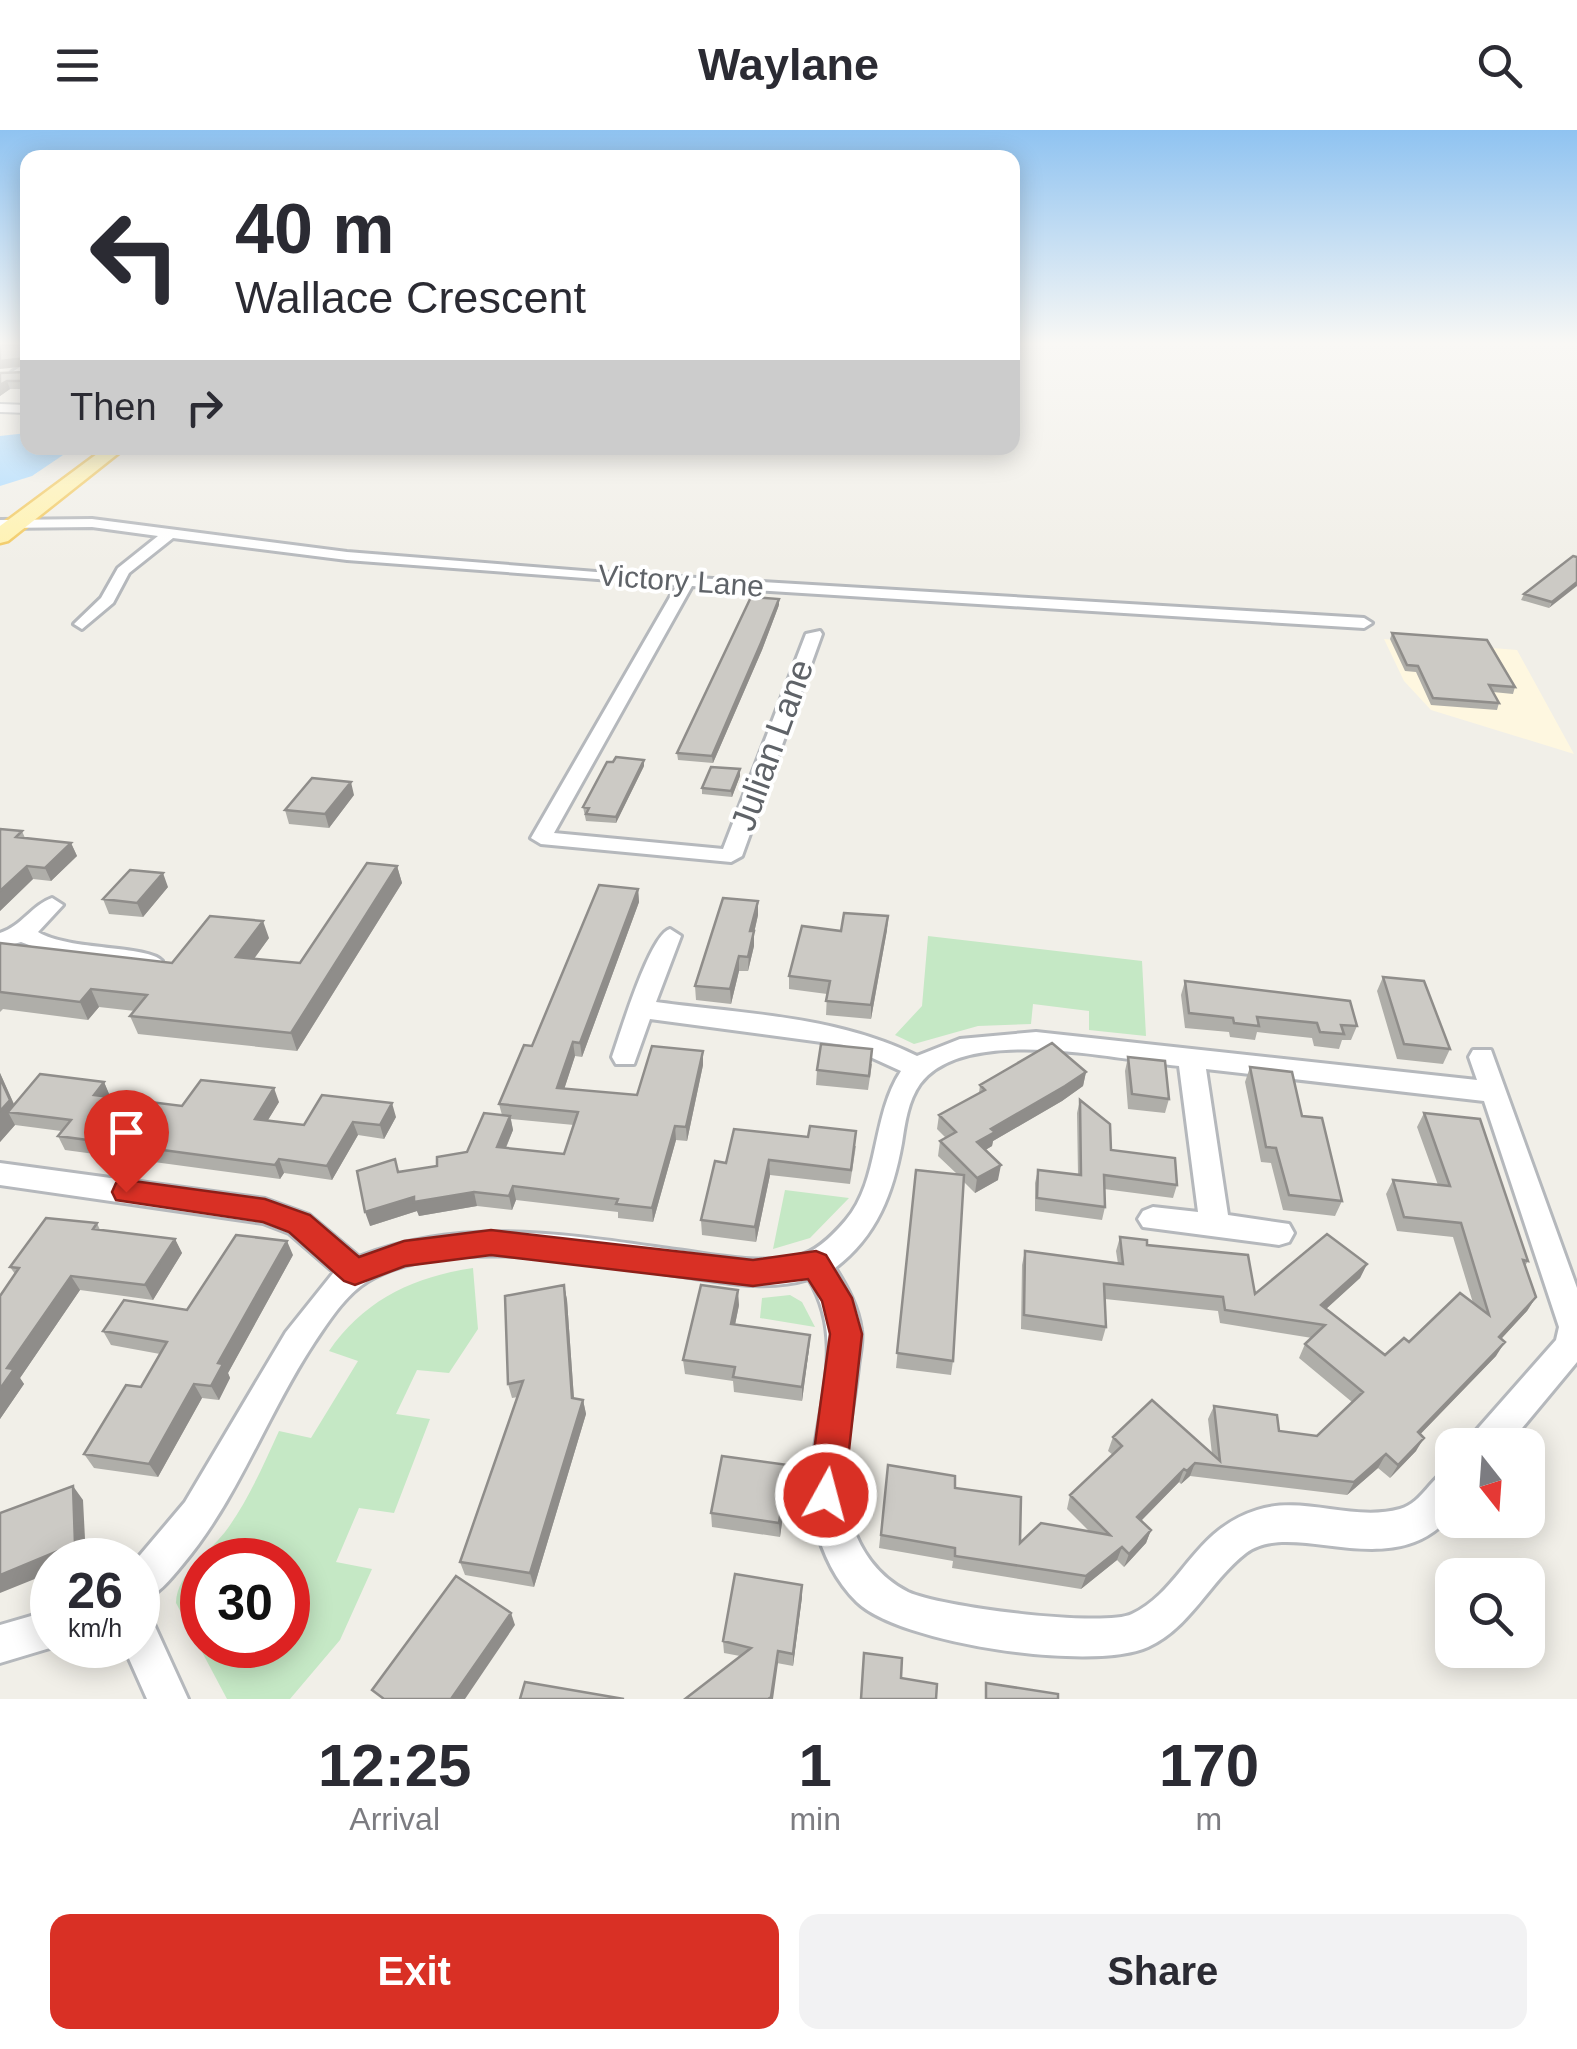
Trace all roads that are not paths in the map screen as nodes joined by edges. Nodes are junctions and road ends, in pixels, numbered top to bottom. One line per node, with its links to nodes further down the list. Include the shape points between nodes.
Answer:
1 (107, 455): 3 (main road)
2 (122, 455): 3 (main road)
3 (47, 501): 4 (main road)
4 (5, 528): 5 (street, Victory Lane, via 92,523)
5 (169, 534): 6 (street, Victory Lane, via 347,556); 8 (street, via 123,570 108,600)
6 (687, 581): 7 (street, Victory Lane); 9 (street, Julian Lane, via 542,838 731,856)
7 (1364, 623)
8 (82, 624)
9 (814, 634)
10 (52, 904): 11 (street)
11 (24, 932): 13 (street); 14 (street, via 54,948)
12 (670, 936): 15 (street)
13 (0, 941)
14 (166, 964)
15 (641, 1009): 17 (street); 19 (street, via 846,1036)
16 (1482, 1057): 20 (street)
17 (625, 1058)
18 (1191, 1058): 19 (street, via 1005,1041 949,1052); 20 (street); 23 (street)
19 (918, 1068): 25 (street, via 902,1088 877,1196 862,1224)
20 (1493, 1092): 27 (street, via 1575,1327 1570,1347)
21 (0, 1174): 26 (street, via 265,1211 300,1224)
22 (1153, 1219): 23 (street)
23 (1215, 1227): 24 (street)
24 (1279, 1234)
25 (816, 1264): 26 (street, via 753,1273 491,1242 404,1254); 28 (street, via 837,1298 846,1334 826,1495 830,1519 840,1548 871,1589 929,1622 1100,1640 1137,1632 1251,1529 1390,1528)
26 (355, 1272): 29 (street, via 324,1303 205,1504)
27 (1501, 1428)
28 (1435, 1505)
29 (160, 1563)
30 (30, 1635): 31 (street)
31 (0, 1644)
32 (154, 1668): 33 (street)
33 (168, 1699)

